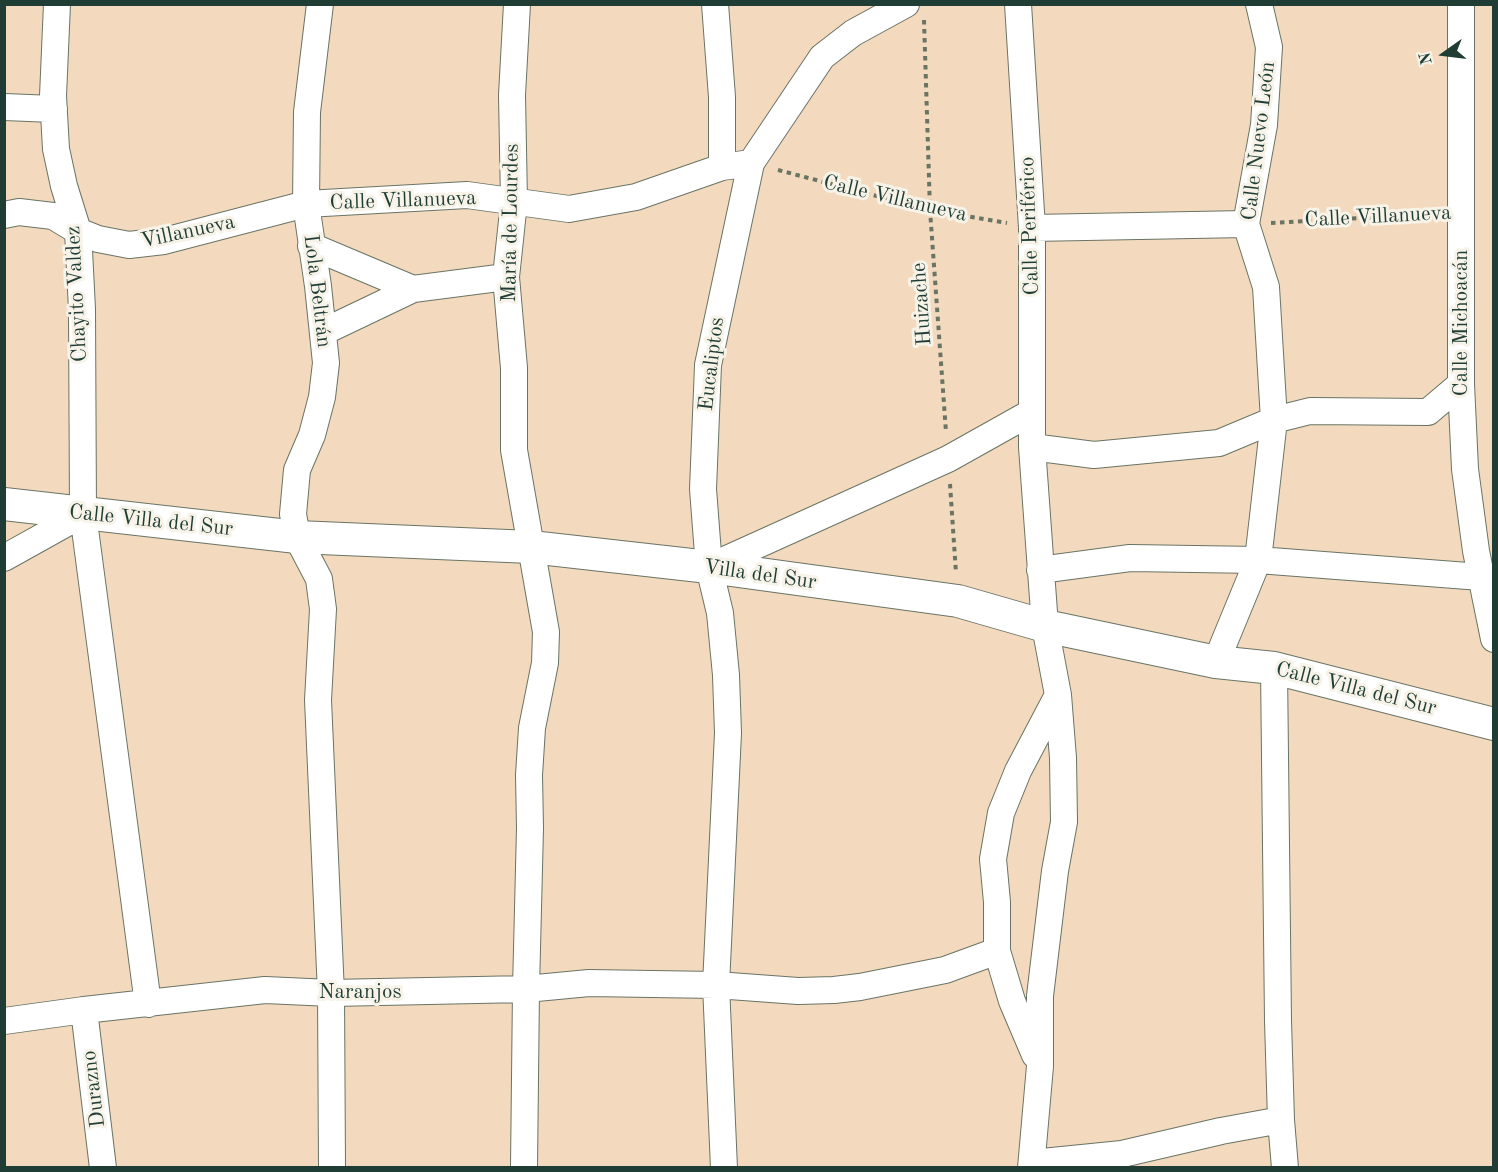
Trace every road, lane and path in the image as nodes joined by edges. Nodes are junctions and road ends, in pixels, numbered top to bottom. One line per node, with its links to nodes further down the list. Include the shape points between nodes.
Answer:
1 (57, 4): 10 (street, Chayito Valdez)
2 (320, 4): 14 (street, Lola Beltrán, via 307,112)
3 (517, 4): 13 (street, María de Lourdes, via 512,95)
4 (716, 4): 12 (street)
5 (1018, 4): 19 (street, Calle Periférico)
6 (1259, 4): 18 (street, Calle Nuevo León, via 1269,47 1264,125)
7 (1461, 4): 16 (street, Calle Michoacán)
8 (915, 10): 11 (street, via 853,33 822,57); 15 (path, Huizache)
9 (4, 107): 10 (street)
10 (54, 110): 20 (street, Chayito Valdez, via 56,149)
11 (751, 163): 12 (street, Calle Villanueva); 15 (path, Calle Villanueva); 36 (street, Eucaliptos, via 708,365 703,489)
12 (722, 167): 13 (street, Calle Villanueva, via 636,197 569,209)
13 (514, 202): 14 (street, Calle Villanueva, via 467,195); 22 (street, María de Lourdes)
14 (306, 204): 20 (street, Villanueva, via 165,241 129,245); 21 (street, Lola Beltrán)
15 (930, 210): 19 (path, Calle Villanueva); 29 (path, Huizache)
16 (1461, 213): 18 (path, Calle Villanueva); 25 (street, Calle Michoacán)
17 (4, 215): 20 (street, Villanueva, via 19,212 53,216)
18 (1246, 224): 19 (street); 27 (street, Calle Nuevo León, via 1266,287)
19 (1032, 228): 26 (street, Calle Periférico)
20 (78, 231): 31 (street, Chayito Valdez)
21 (312, 246): 23 (street); 24 (street, Lola Beltrán)
22 (506, 277): 23 (street); 33 (street, María de Lourdes, via 514,368 514,450)
23 (413, 289): 24 (street)
24 (323, 332): 32 (street, Lola Beltrán, via 326,363 322,397 297,470 293,514)
25 (1461, 384): 27 (street, via 1428,412 1310,411); 38 (street, Calle Michoacán, via 1465,469)
26 (1032, 412): 28 (street, Calle Periférico); 29 (street)
27 (1274, 420): 28 (street, via 1220,443 1094,455); 35 (street, Calle Nuevo León)
28 (1032, 447): 37 (street, Calle Periférico)
29 (948, 459): 36 (street); 39 (path, Huizache)
30 (4, 504): 31 (street, Calle Villa del Sur)
31 (83, 514): 32 (street, Calle Villa del Sur); 34 (street); 50 (street, Chayito Valdez)
32 (297, 537): 33 (street, Villa del Sur); 49 (street, via 319,579 323,609 318,700)
33 (531, 547): 36 (street, Villa del Sur); 48 (street, María de Lourdes, via 546,632 545,663 530,752)
34 (4, 558)
35 (1258, 560): 37 (street, via 1130,558); 38 (street); 42 (street, Calle Nuevo León)
36 (709, 567): 39 (street, Villa del Sur); 47 (street, Eucaliptos, via 720,613 728,733)
37 (1040, 570): 40 (street, Calle Periférico)
38 (1487, 578): 41 (street, Calle Michoacán)
39 (958, 602): 40 (street, Villa del Sur)
40 (1045, 626): 42 (street, Villa del Sur); 44 (street, Calle Periférico)
41 (1494, 639)
42 (1216, 662): 43 (street, Calle Villa del Sur)
43 (1274, 668): 45 (street, Calle Villa del Sur); 54 (street)
44 (1058, 695): 46 (street, via 1001,813 993,859 998,902); 53 (street, Calle Periférico, via 1064,822 1040,996)
45 (1494, 724)
46 (997, 951): 47 (street, Naranjos, via 945,970 860,987 798,990); 53 (street, via 1012,1001)
47 (716, 985): 48 (street, Naranjos, via 589,983); 59 (street, Eucaliptos)
48 (526, 989): 49 (street, Naranjos); 58 (street, María de Lourdes)
49 (331, 993): 50 (street, Naranjos, via 265,990); 57 (street)
50 (148, 1004): 51 (street, Naranjos)
51 (84, 1010): 52 (street, Naranjos); 56 (street, Durazno)
52 (4, 1021)
53 (1040, 1066): 55 (street, Calle Periférico)
54 (1281, 1120): 55 (street, via 1122,1154); 60 (street)
55 (1031, 1165)
56 (103, 1167)
57 (332, 1167)
58 (524, 1167)
59 (724, 1167)
60 (1285, 1167)

